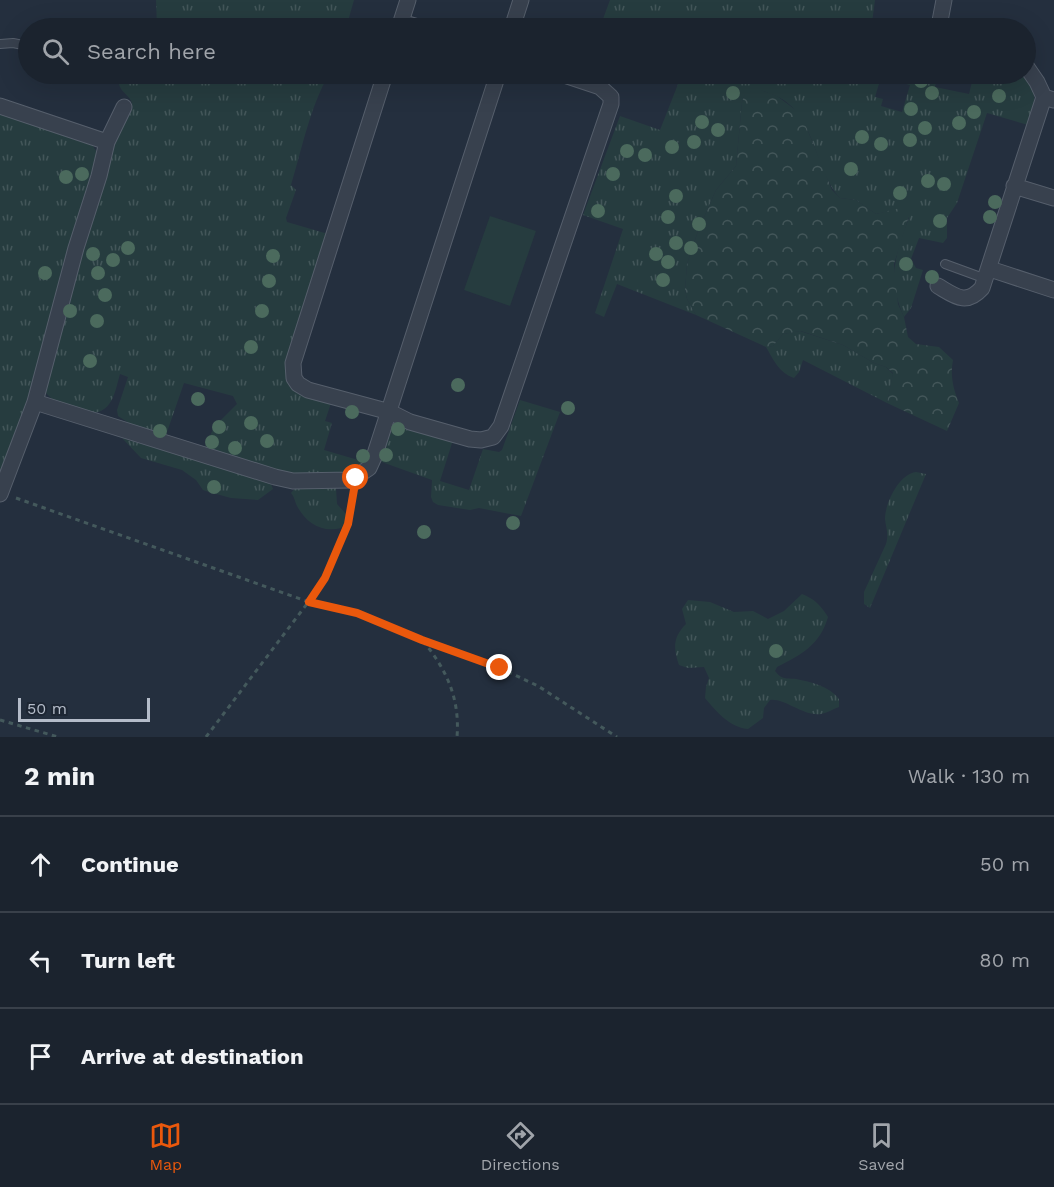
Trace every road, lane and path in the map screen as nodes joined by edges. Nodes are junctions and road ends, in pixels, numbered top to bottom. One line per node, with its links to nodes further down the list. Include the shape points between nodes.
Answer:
1 (408, 0): 4 (street)
2 (521, 0): 5 (street)
3 (944, 0): 6 (street)
4 (402, 18)
5 (515, 18)
6 (941, 18)
7 (0, 44): 8 (lane)
8 (18, 45)
9 (1036, 81): 13 (street)
10 (382, 84): 24 (street, via 293,372 298,384 308,390)
11 (495, 84): 24 (street)
12 (591, 84): 24 (street, via 611,97 611,104 501,426 493,437 470,439 410,422)
13 (1049, 98): 17 (street)
14 (0, 106): 16 (street)
15 (124, 108): 16 (street)
16 (107, 142): 23 (street)
17 (1014, 186): 18 (street); 20 (street)
18 (1054, 198)
19 (945, 264): 20 (lane)
20 (988, 274): 21 (street, via 982,288 971,298 960,298); 22 (street)
21 (938, 286)
22 (1054, 290)
23 (35, 402): 25 (street, via 285,480); 26 (street)
24 (390, 412): 25 (street, via 371,463)
25 (356, 478): 27 (path, via 348,524 325,578)
26 (0, 493): 27 (path)
27 (309, 602): 28 (path, via 357,613); 31 (path)
28 (422, 640): 32 (path, via 450,682 457,709); 33 (path, via 538,687)
29 (0, 720): 30 (path)
30 (58, 737)
31 (206, 737)
32 (457, 737)
33 (617, 737)

